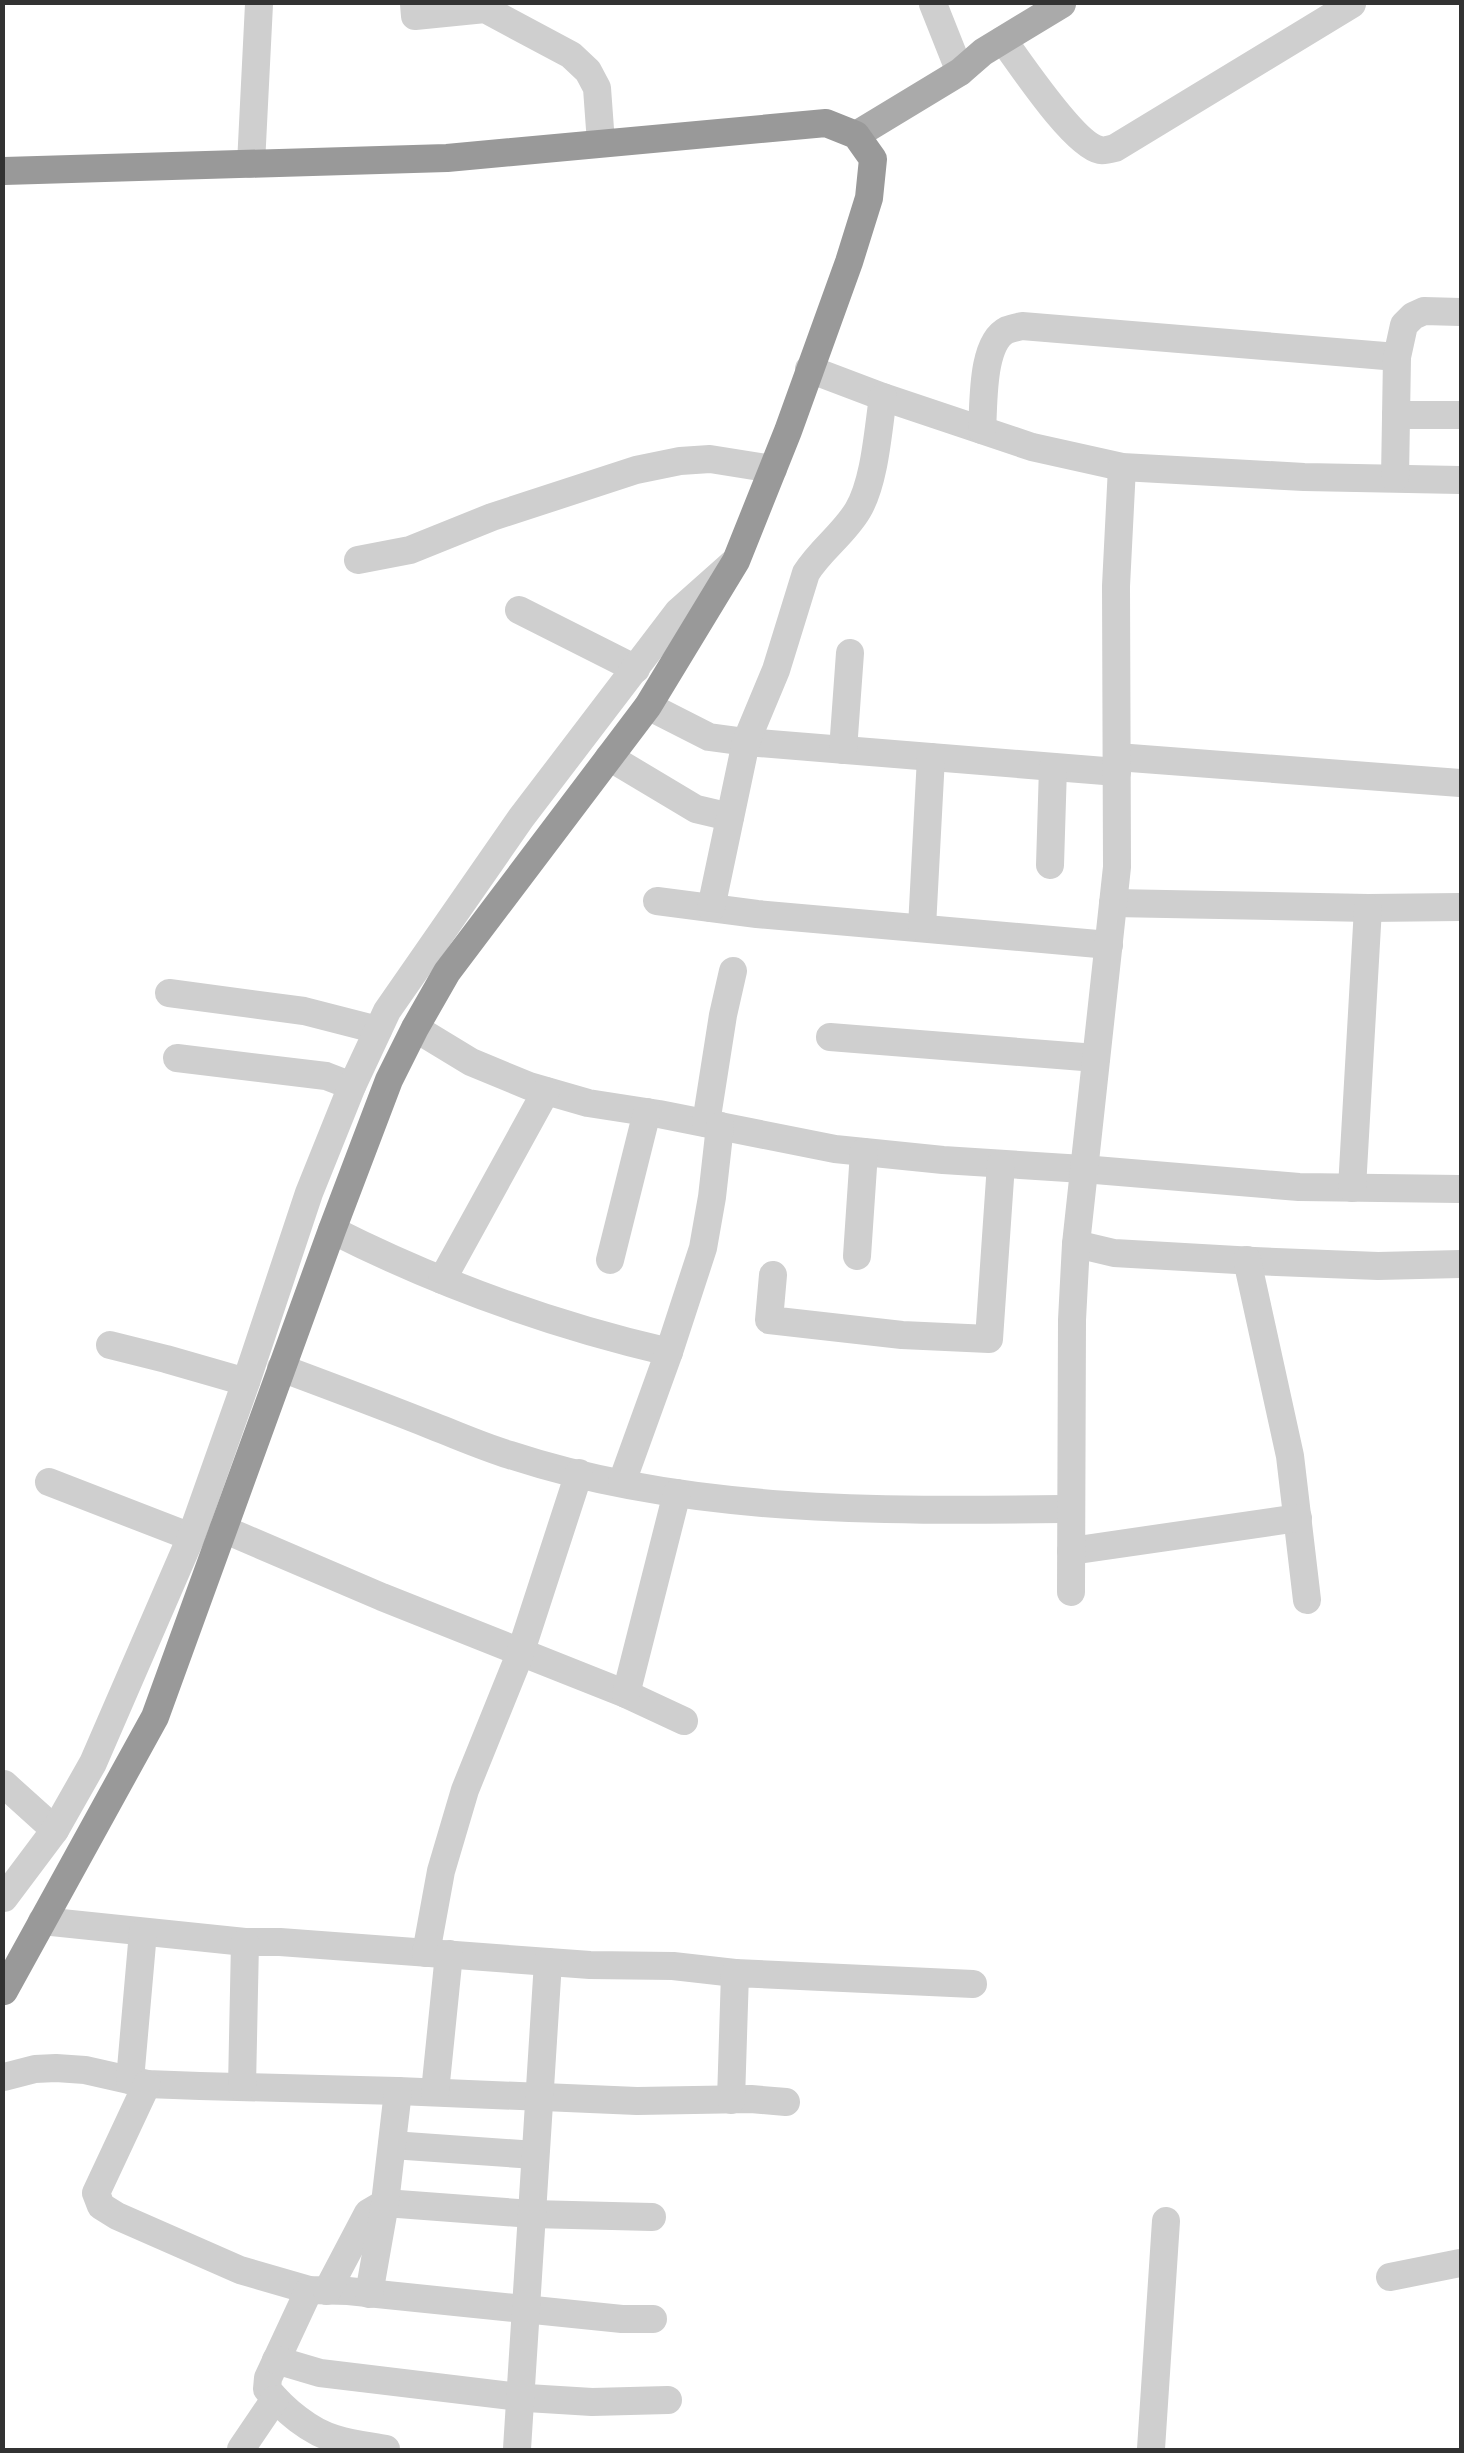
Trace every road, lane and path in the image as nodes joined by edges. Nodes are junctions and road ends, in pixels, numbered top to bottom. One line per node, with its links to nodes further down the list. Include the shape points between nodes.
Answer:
1 (259, 4): 11 (street)
2 (414, 4): 6 (street, via 416,16)
3 (933, 4): 8 (street)
4 (1062, 4): 7 (main road)
5 (1352, 4): 7 (street, via 1115,148 1100,150 1068,126)
6 (484, 7): 10 (street, via 571,55 588,71 597,88)
7 (1003, 40): 8 (main road)
8 (960, 72): 9 (main road)
9 (856, 135): 10 (highway, via 826,122); 15 (highway, via 873,159 869,198 849,262)
10 (601, 143): 11 (highway, via 447,158)
11 (251, 164): 12 (highway)
12 (4, 170)
13 (1460, 312): 14 (street, via 1424,311 1413,316 1404,325)
14 (1396, 357): 17 (street); 19 (street, via 1022,326 1006,330 996,340 988,358)
15 (808, 369): 16 (street); 21 (highway)
16 (883, 397): 19 (street); 30 (street, via 870,476 859,509 844,530 815,558 806,573 776,670)
17 (1396, 415): 18 (street); 22 (street)
18 (1460, 416)
19 (982, 430): 20 (street, via 1032,446)
20 (1122, 466): 22 (street, via 1304,477); 34 (street, via 1116,586)
21 (773, 469): 24 (street, via 710,459 636,470 492,517 410,550); 25 (highway)
22 (1395, 478): 23 (street)
23 (1460, 480)
24 (358, 560)
25 (736, 561): 28 (street, via 678,612); 29 (highway)
26 (519, 610): 28 (street)
27 (850, 653): 31 (street)
28 (636, 670): 49 (street, via 521,818 387,1011)
29 (648, 706): 30 (street, via 709,737); 32 (highway)
30 (746, 742): 31 (street); 37 (street)
31 (843, 750): 33 (street)
32 (609, 757): 37 (street, via 696,809); 48 (highway, via 447,972)
33 (931, 757): 35 (street); 44 (street)
34 (1117, 764): 35 (street); 36 (street); 40 (street, via 1117,867)
35 (1053, 767): 38 (street)
36 (1460, 783)
37 (730, 816): 42 (street)
38 (1050, 865)
39 (657, 901): 42 (street)
40 (1113, 903): 43 (street); 45 (street)
41 (1460, 907): 43 (street)
42 (711, 908): 44 (street)
43 (1368, 908): 60 (street)
44 (922, 927): 45 (street)
45 (1109, 945): 52 (street)
46 (734, 971): 56 (street, via 723,1015)
47 (169, 993): 49 (street, via 304,1011)
48 (415, 1028): 54 (street, via 471,1062); 62 (highway, via 389,1080)
49 (378, 1030): 53 (street)
50 (830, 1037): 52 (street)
51 (177, 1058): 53 (street, via 326,1076)
52 (1096, 1058): 59 (street)
53 (352, 1086): 73 (street, via 309,1193)
54 (546, 1091): 55 (street, via 588,1103); 69 (street)
55 (647, 1112): 56 (street); 65 (street)
56 (713, 1125): 57 (street); 71 (street, via 712,1197 703,1248)
57 (864, 1152): 58 (street); 64 (street)
58 (1001, 1164): 59 (street); 68 (street, via 989,1339 902,1335 770,1320)
59 (1083, 1169): 60 (street, via 1299,1188); 63 (street)
60 (1352, 1188): 61 (street)
61 (1460, 1189)
62 (332, 1230): 69 (street, via 388,1259); 72 (highway)
63 (1076, 1244): 66 (street, via 1114,1253); 78 (street, via 1072,1320)
64 (857, 1256)
65 (610, 1260)
66 (1247, 1260): 67 (street, via 1378,1266); 79 (street, via 1290,1456)
67 (1460, 1264)
68 (773, 1275)
69 (442, 1280): 71 (street, via 496,1302)
70 (110, 1345): 73 (street)
71 (669, 1352): 76 (street)
72 (281, 1368): 74 (street, via 510,1455); 80 (highway)
73 (246, 1382): 81 (street)
74 (579, 1473): 76 (street); 85 (street)
75 (49, 1482): 81 (street)
76 (622, 1482): 77 (street)
77 (678, 1493): 78 (street, via 785,1505 935,1510); 86 (street)
78 (1071, 1509): 82 (street)
79 (1298, 1518): 82 (street); 84 (street)
80 (223, 1529): 85 (street); 91 (highway, via 155,1717)
81 (191, 1537): 89 (street, via 93,1763)
82 (1071, 1551): 83 (street)
83 (1071, 1592)
84 (1307, 1600)
85 (520, 1654): 86 (street); 94 (street, via 465,1790 441,1871)
86 (626, 1694): 87 (street)
87 (684, 1721)
88 (4, 1784): 89 (street)
89 (55, 1830): 90 (street)
90 (4, 1898)
91 (42, 1921): 92 (street); 98 (highway)
92 (143, 1932): 93 (street); 100 (street)
93 (245, 1942): 94 (street); 101 (street)
94 (437, 1954): 95 (street); 103 (street)
95 (548, 1962): 96 (street, via 673,1966); 104 (street)
96 (735, 1972): 97 (street); 105 (street)
97 (972, 1984)
98 (4, 1991)
99 (4, 2077): 100 (street, via 35,2069 56,2068 85,2070)
100 (139, 2082): 101 (street); 115 (street, via 96,2193 101,2206 240,2270)
101 (242, 2087): 102 (street)
102 (398, 2091): 103 (street); 107 (street)
103 (435, 2092): 104 (street)
104 (538, 2097): 105 (street); 108 (street)
105 (731, 2100): 106 (street)
106 (786, 2102)
107 (392, 2145): 108 (street); 109 (street)
108 (535, 2155): 110 (street)
109 (385, 2204): 110 (street); 115 (street, via 368,2213); 116 (street)
110 (532, 2214): 111 (street); 117 (street)
111 (652, 2217)
112 (1166, 2220): 126 (street)
113 (1460, 2263): 114 (street)
114 (1390, 2277)
115 (318, 2290): 116 (street); 119 (street)
116 (369, 2294): 117 (street)
117 (527, 2311): 118 (street); 120 (street)
118 (653, 2319)
119 (276, 2360): 120 (street, via 320,2373); 121 (street, via 267,2390)
120 (521, 2397): 122 (street, via 592,2402); 125 (street)
121 (275, 2399): 123 (street); 124 (street, via 313,2429 334,2439)
122 (668, 2400)
123 (241, 2449)
124 (386, 2449)
125 (517, 2449)
126 (1151, 2449)

